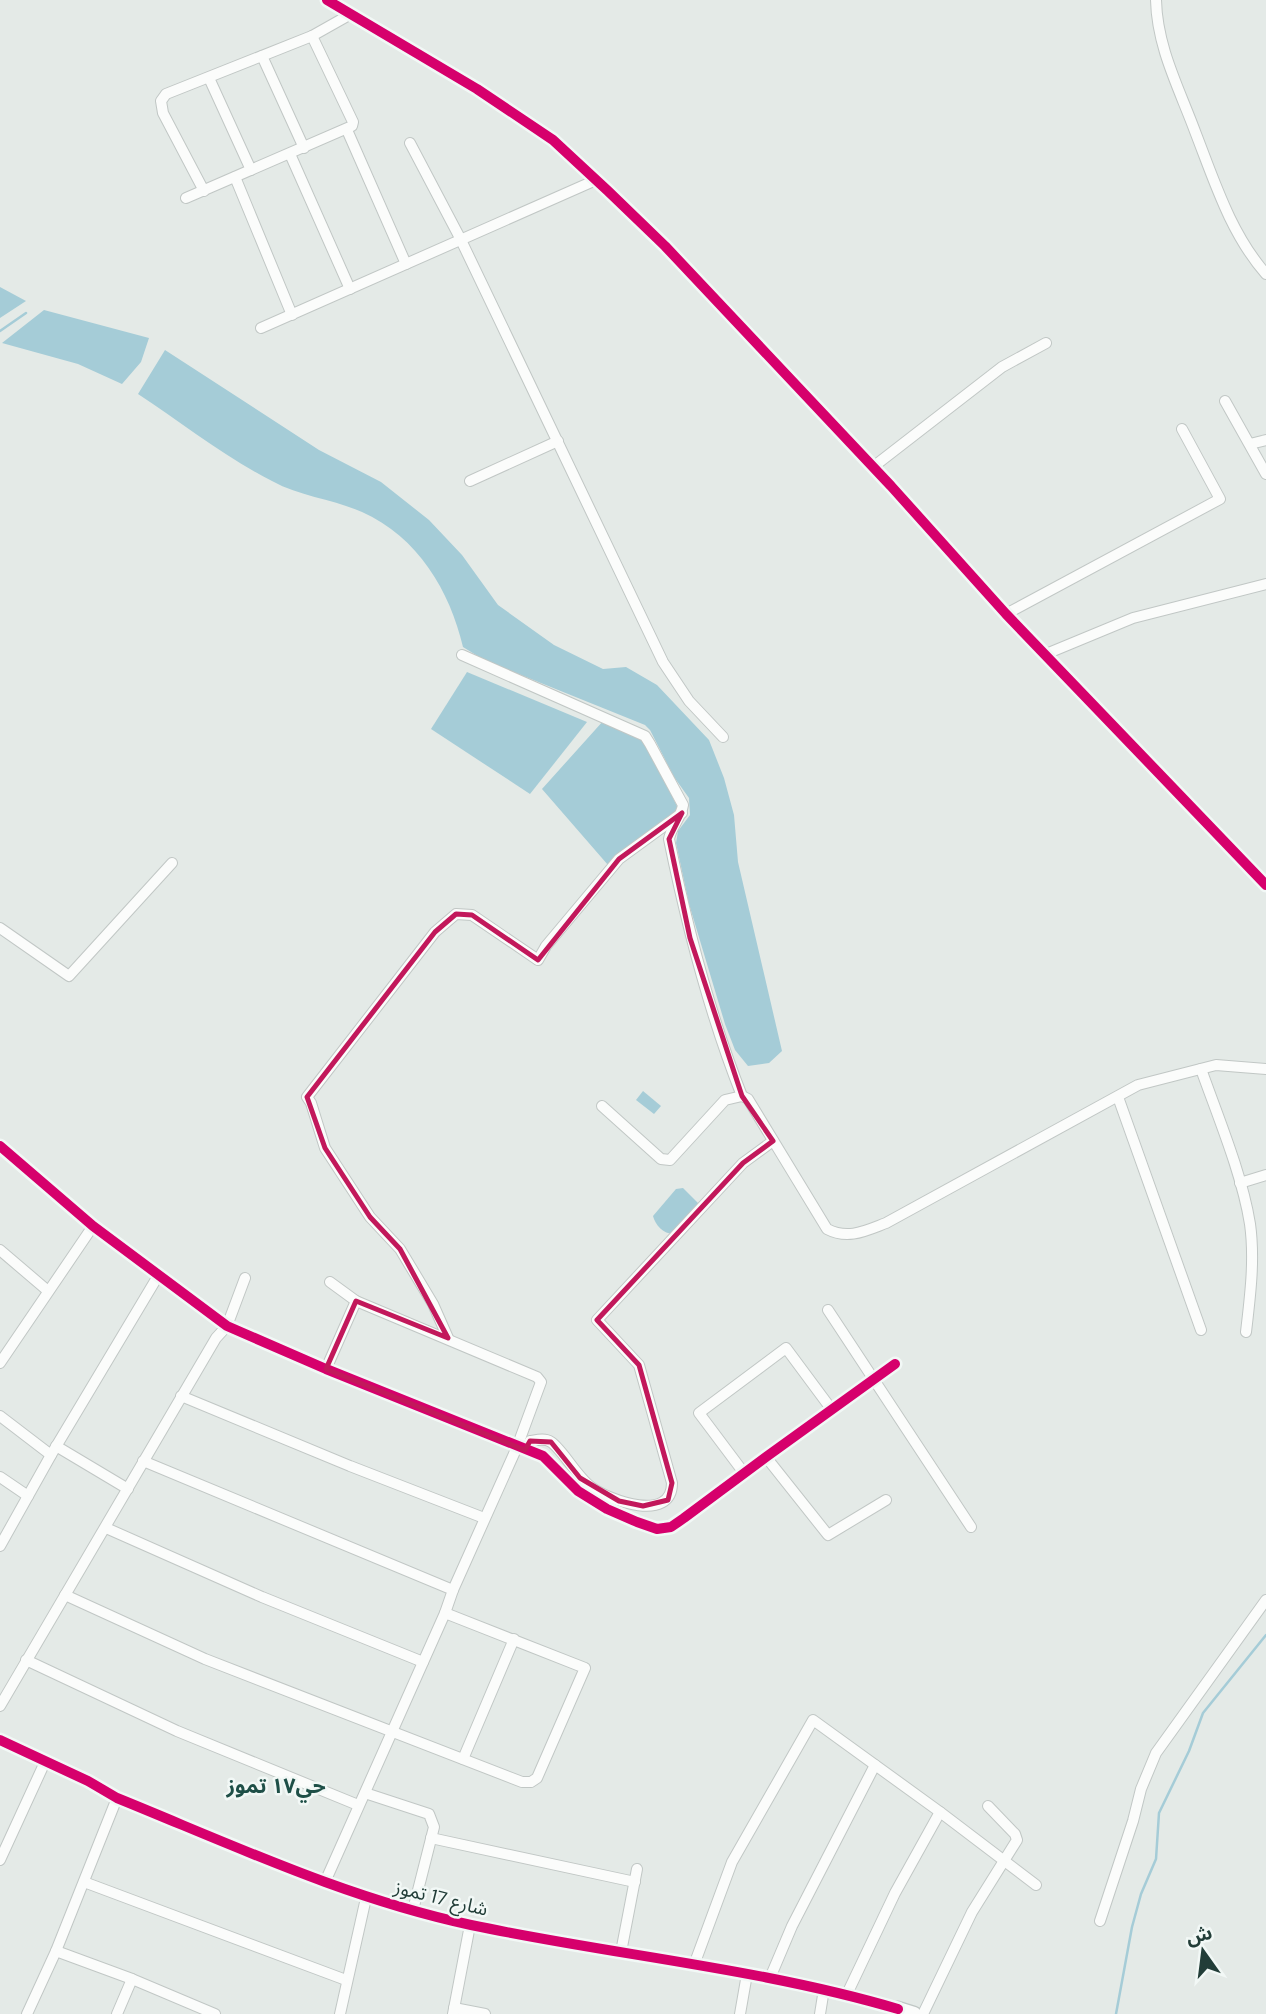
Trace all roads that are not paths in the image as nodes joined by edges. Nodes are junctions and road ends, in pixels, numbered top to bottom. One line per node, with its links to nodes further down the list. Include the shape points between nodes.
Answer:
1 (327, 0): 3 (street)
2 (1156, 0): 18 (street, via 1166,57 1218,195 1251,257)
3 (351, 14): 4 (street); 13 (street, via 553,140)
4 (313, 36): 5 (street); 7 (street, via 354,122)
5 (262, 56): 6 (street); 9 (street)
6 (209, 78): 11 (street); 14 (street, via 166,94 161,101)
7 (347, 130): 9 (street); 17 (street)
8 (410, 143): 16 (street)
9 (304, 148): 10 (street)
10 (290, 154): 11 (street); 19 (street)
11 (251, 170): 12 (street)
12 (235, 177): 14 (street); 20 (street)
13 (596, 180): 16 (street); 28 (street, via 665,246)
14 (204, 191): 15 (street)
15 (186, 198)
16 (460, 238): 17 (street); 25 (street)
17 (406, 264): 19 (street)
18 (1266, 274)
19 (350, 289): 20 (street)
20 (292, 315): 21 (street)
21 (261, 328)
22 (1046, 343): 28 (street, via 1002,367)
23 (1225, 401): 27 (street)
24 (1182, 429): 32 (street, via 1220,499)
25 (558, 440): 30 (street); 35 (street, via 663,662 689,701)
26 (1266, 440): 27 (street)
27 (1250, 444): 29 (street)
28 (873, 467): 32 (street)
29 (1266, 474)
30 (470, 481)
31 (1266, 584): 33 (street, via 1133,618)
32 (1006, 614): 33 (street)
33 (1046, 654): 38 (street)
34 (462, 655): 36 (street, via 645,736 683,805)
35 (723, 737)
36 (682, 813): 42 (street, via 669,839 690,938); 60 (street, via 619,859 538,960 472,915 456,914 435,932 307,1097 325,1148 370,1217 400,1249)
37 (172, 863): 39 (street, via 69,976)
38 (1266, 885)
39 (0, 928)
40 (1201, 1069): 41 (street, via 1216,1065); 43 (street, via 1138,1085); 48 (street)
41 (1266, 1069)
42 (742, 1096): 44 (street, via 725,1100 670,1160 661,1159); 45 (street)
43 (1118, 1097): 45 (street, via 886,1223 854,1235 827,1229); 58 (street)
44 (602, 1105)
45 (773, 1140): 68 (street, via 735,1171 597,1320 639,1365 672,1483 668,1500 643,1506 620,1501 580,1478 551,1442 530,1441)
46 (0, 1146): 49 (street)
47 (1266, 1175): 48 (street)
48 (1240, 1183): 59 (street, via 1250,1225)
49 (93, 1226): 51 (street); 54 (street)
50 (0, 1250): 54 (street)
51 (158, 1276): 57 (street); 69 (street)
52 (245, 1278): 57 (street)
53 (330, 1282): 55 (street)
54 (48, 1291): 61 (street)
55 (356, 1301): 60 (street); 63 (street)
56 (828, 1310): 64 (street)
57 (227, 1326): 63 (street); 65 (street)
58 (1201, 1330)
59 (1246, 1332)
60 (448, 1338): 68 (street, via 541,1382)
61 (0, 1363)
62 (895, 1364): 64 (street)
63 (326, 1369): 68 (street)
64 (874, 1380): 66 (street); 78 (street)
65 (181, 1396): 71 (street); 77 (street)
66 (832, 1410): 70 (street); 72 (street, via 786,1348 699,1413)
67 (0, 1416): 69 (street)
68 (521, 1448): 72 (street, via 543,1456 578,1491 657,1529 671,1527); 77 (street)
69 (54, 1450): 74 (street); 75 (street)
70 (766, 1457): 72 (street); 76 (street, via 828,1535)
71 (143, 1461): 74 (street); 81 (street)
72 (744, 1473)
73 (0, 1476): 75 (street)
74 (128, 1489): 79 (street)
75 (28, 1496): 80 (street)
76 (886, 1500)
77 (484, 1518): 81 (street)
78 (971, 1527)
79 (106, 1528): 82 (street); 87 (street)
80 (0, 1546)
81 (453, 1590): 84 (street)
82 (65, 1595): 86 (street); 89 (street, via 205,1660)
83 (1266, 1600): 110 (street, via 1156,1753)
84 (445, 1613): 85 (street); 87 (street)
85 (514, 1639): 91 (street); 91 (street, via 585,1670 537,1778 522,1782)
86 (26, 1660): 88 (street); 96 (street, via 177,1731)
87 (423, 1662): 89 (street)
88 (0, 1706)
89 (392, 1730): 91 (street); 94 (street)
90 (0, 1740): 92 (street, شارع 17 تموز)
91 (463, 1759)
92 (45, 1762): 95 (street, شارع 17 تموز); 100 (street)
93 (875, 1765): 98 (street); 114 (street, via 813,1720 732,1862); 116 (street)
94 (365, 1793): 96 (street); 99 (street, via 429,1814 435,1827)
95 (117, 1798): 104 (street); 105 (street, شارع 17 تموز)
96 (358, 1805): 105 (street)
97 (988, 1806): 102 (street, via 1017,1840)
98 (940, 1812): 102 (street); 120 (street)
99 (431, 1838): 106 (street); 109 (street)
100 (4, 1841): 101 (street)
101 (0, 1860)
102 (1004, 1861): 107 (street); 132 (street, via 972,1912)
103 (637, 1869): 106 (street)
104 (84, 1882): 112 (street); 118 (street)
105 (325, 1882): 108 (street, شارع 17 تموز)
106 (635, 1882): 113 (street)
107 (1035, 1885)
108 (366, 1898): 109 (street, شارع 17 تموز); 118 (street)
109 (413, 1910): 111 (street, شارع 17 تموز)
110 (1100, 1921)
111 (470, 1925): 113 (street, شارع 17 تموز); 121 (street)
112 (55, 1951): 117 (street); 124 (street)
113 (621, 1952): 114 (street, شارع 17 تموز)
114 (694, 1965): 115 (street, شارع 17 تموز)
115 (747, 1974): 116 (street, شارع 17 تموز); 129 (street)
116 (770, 1978): 119 (street, شارع 17 تموز)
117 (132, 1979): 122 (street); 125 (street)
118 (346, 1980): 127 (street)
119 (824, 1989): 120 (street, شارع 17 تموز); 130 (street)
120 (847, 1994): 123 (street, شارع 17 تموز)
121 (454, 2011): 128 (street)
122 (203, 2012): 126 (street)
123 (898, 2012): 131 (main road, شارع 17 تموز)
124 (27, 2014)
125 (117, 2014)
126 (215, 2014)
127 (340, 2014)
128 (485, 2014)
129 (740, 2014)
130 (820, 2014)
131 (914, 2014)
132 (923, 2014)

